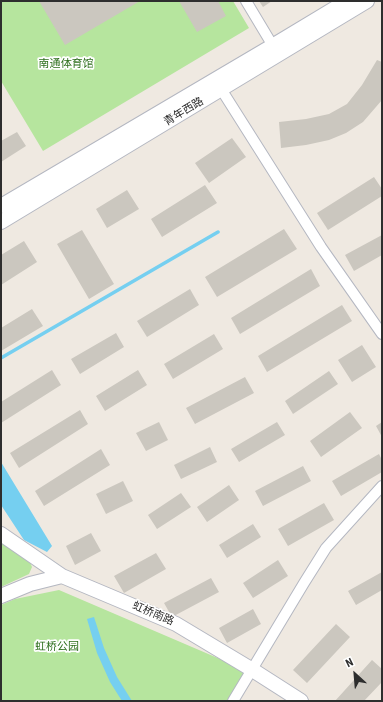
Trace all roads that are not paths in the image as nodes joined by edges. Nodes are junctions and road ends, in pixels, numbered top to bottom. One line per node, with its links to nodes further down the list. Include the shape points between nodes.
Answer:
1 (246, 1): 4 (street)
2 (347, 1): 4 (main road, 青年西路)
3 (367, 1): 4 (main road, 青年西路)
4 (276, 50): 5 (main road, 青年西路); 6 (main road, 青年西路)
5 (221, 89): 7 (main road, 青年西路); 8 (street, via 322,247)
6 (1, 206)
7 (1, 222)
8 (382, 334)
9 (382, 486): 13 (street, via 326,548)
10 (1, 534): 11 (main road, 虹桥南路)
11 (62, 576): 12 (main road, via 30,584); 13 (main road, 虹桥南路, via 176,624)
12 (1, 596)
13 (252, 669): 14 (street); 15 (main road, 虹桥南路)
14 (233, 701)
15 (301, 701)

